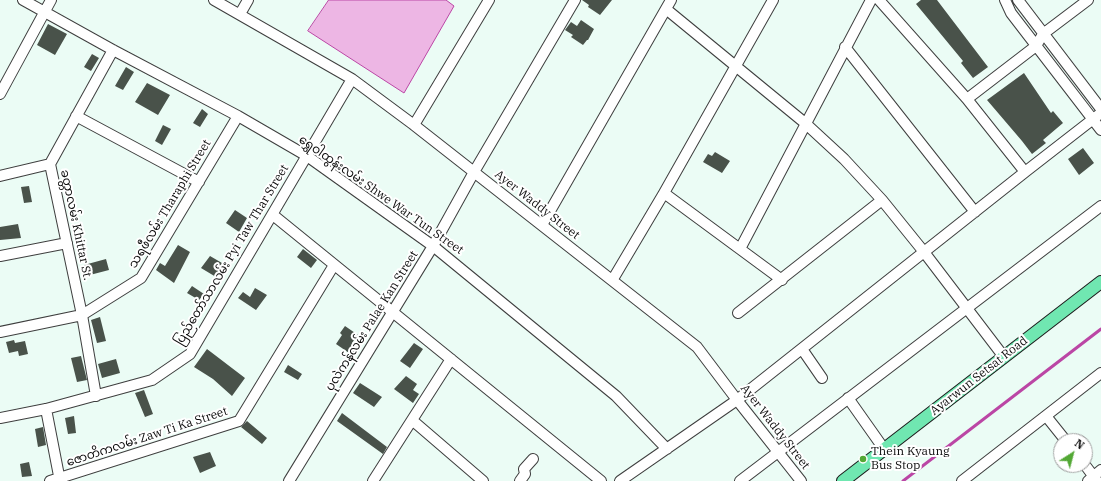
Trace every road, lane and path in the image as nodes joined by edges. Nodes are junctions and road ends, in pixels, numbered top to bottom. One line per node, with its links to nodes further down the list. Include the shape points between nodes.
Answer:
1 (23, 0): 14 (street, ရွှေဝါထွန်းလမ်း Shwe War Tun Street)
2 (51, 0): 14 (street)
3 (214, 0): 15 (street, Ayer Waddy Street)
4 (248, 0): 15 (street)
5 (489, 0): 29 (street)
6 (575, 0): 33 (street, ပုလဲကန်လမ်း Palae Kan Street)
7 (773, 0): 20 (street)
8 (870, 0): 18 (street)
9 (879, 0): 23 (street)
10 (1005, 0): 17 (street, via 1011,13)
11 (1018, 0): 16 (street)
12 (1088, 0): 16 (street)
13 (668, 5): 20 (street); 42 (street)
14 (45, 12): 19 (street, ရွှေဝါထွန်းလမ်း Shwe War Tun Street); 22 (street)
15 (240, 14): 21 (street, Ayer Waddy Street)
16 (1043, 34): 17 (street); 24 (street)
17 (1036, 46): 23 (street); 27 (street)
18 (845, 47): 28 (street); 40 (street)
19 (113, 50): 25 (street, ခတ္တာလမ်း Khittar St.); 26 (street, ရွှေဝါထွန်းလမ်း Shwe War Tun Street)
20 (736, 66): 28 (street); 37 (street)
21 (352, 79): 29 (street, Ayer Waddy Street); 31 (street, ပြည်တော်သာလမ်း Pyi Taw Thar Street)
22 (0, 94)
23 (967, 99): 34 (street)
24 (1101, 109)
25 (76, 116): 32 (street, ခတ္တာလမ်း Khittar St.); 36 (street)
26 (238, 116): 31 (street, ရွှေဝါထွန်းလမ်း Shwe War Tun Street); 36 (street, သရဖီလမ်း Tharaphi Street)
27 (1097, 116): 30 (street); 34 (street)
28 (805, 123): 38 (street, via 844,158); 45 (street)
29 (414, 125): 33 (street, Ayer Waddy Street)
30 (1101, 130)
31 (307, 156): 41 (street, ပြည်တော်သာလမ်း Pyi Taw Thar Street); 44 (street, ရွှေဝါထွန်းလမ်း Shwe War Tun Street)
32 (50, 164): 35 (street); 43 (street, ခတ္တာလမ်း Khittar St.)
33 (474, 172): 42 (street, Ayer Waddy Street); 44 (street, ပုလဲကန်လမ်း Palae Kan Street)
34 (1025, 172): 40 (street)
35 (0, 176)
36 (199, 182): 55 (street, သရဖီလမ်း Tharaphi Street, via 141,278)
37 (664, 193): 45 (street); 49 (street)
38 (882, 200): 46 (street); 50 (street)
39 (1101, 206): 52 (street)
40 (975, 212): 46 (street)
41 (273, 215): 48 (street); 62 (street, ပြည်တော်သာလမ်း Pyi Taw Thar Street, via 190,354 152,380)
42 (542, 225): 49 (street, Ayer Waddy Street)
43 (67, 243): 47 (street); 55 (street, ခတ္တာလမ်း Khittar St.)
44 (433, 246): 53 (street, ပုလဲကန်လမ်း Palae Kan Street); 70 (street, ရွှေဝါထွန်းလမ်း Shwe War Tun Street, via 616,396)
45 (740, 249): 50 (street)
46 (924, 252): 52 (street); 57 (street)
47 (0, 256)
48 (334, 265): 53 (street); 74 (street, ဇောတိကလမ်း Zaw Ti Ka Street, via 238,421)
49 (613, 279): 64 (street, Ayer Waddy Street, via 698,347)
50 (782, 280): 54 (street)
51 (1101, 282): 58 (main road, Ayarwun Setsat Road)
52 (967, 307): 58 (street); 63 (street)
53 (392, 312): 59 (street); 75 (street, ပုလဲကန်လမ်း Palae Kan Street)
54 (738, 313)
55 (82, 315): 56 (street, သရဖီလမ်း Tharaphi Street); 62 (street, ခတ္တာလမ်း Khittar St.)
56 (0, 332)
57 (802, 349): 61 (street); 64 (street)
58 (1004, 357): 71 (main road, Ayarwun Setsat Road)
59 (451, 359): 68 (street); 79 (street)
60 (1101, 373): 66 (street)
61 (822, 378)
62 (96, 396): 65 (street, ပြည်တော်သာလမ်း Pyi Taw Thar Street)
63 (848, 398): 71 (street); 72 (street)
64 (737, 400): 70 (street); 72 (street, Ayer Waddy Street)
65 (46, 409): 67 (street, ပြည်တော်သာလမ်း Pyi Taw Thar Street); 74 (street)
66 (1046, 416): 69 (street); 84 (street)
67 (0, 418)
68 (412, 420): 76 (street); 77 (street)
69 (1060, 433)
70 (667, 449): 80 (street)
71 (884, 449): 83 (main road, Ayarwun Setsat Road)
72 (778, 452): 81 (street); 82 (street, Ayer Waddy Street)
73 (533, 459): 78 (street, via 524,469 525,474)
74 (57, 480)
75 (289, 481)
76 (373, 481)
77 (483, 481)
78 (520, 481)
79 (601, 481)
80 (620, 481)
81 (740, 481)
82 (801, 481)
83 (843, 481)
84 (962, 481)

